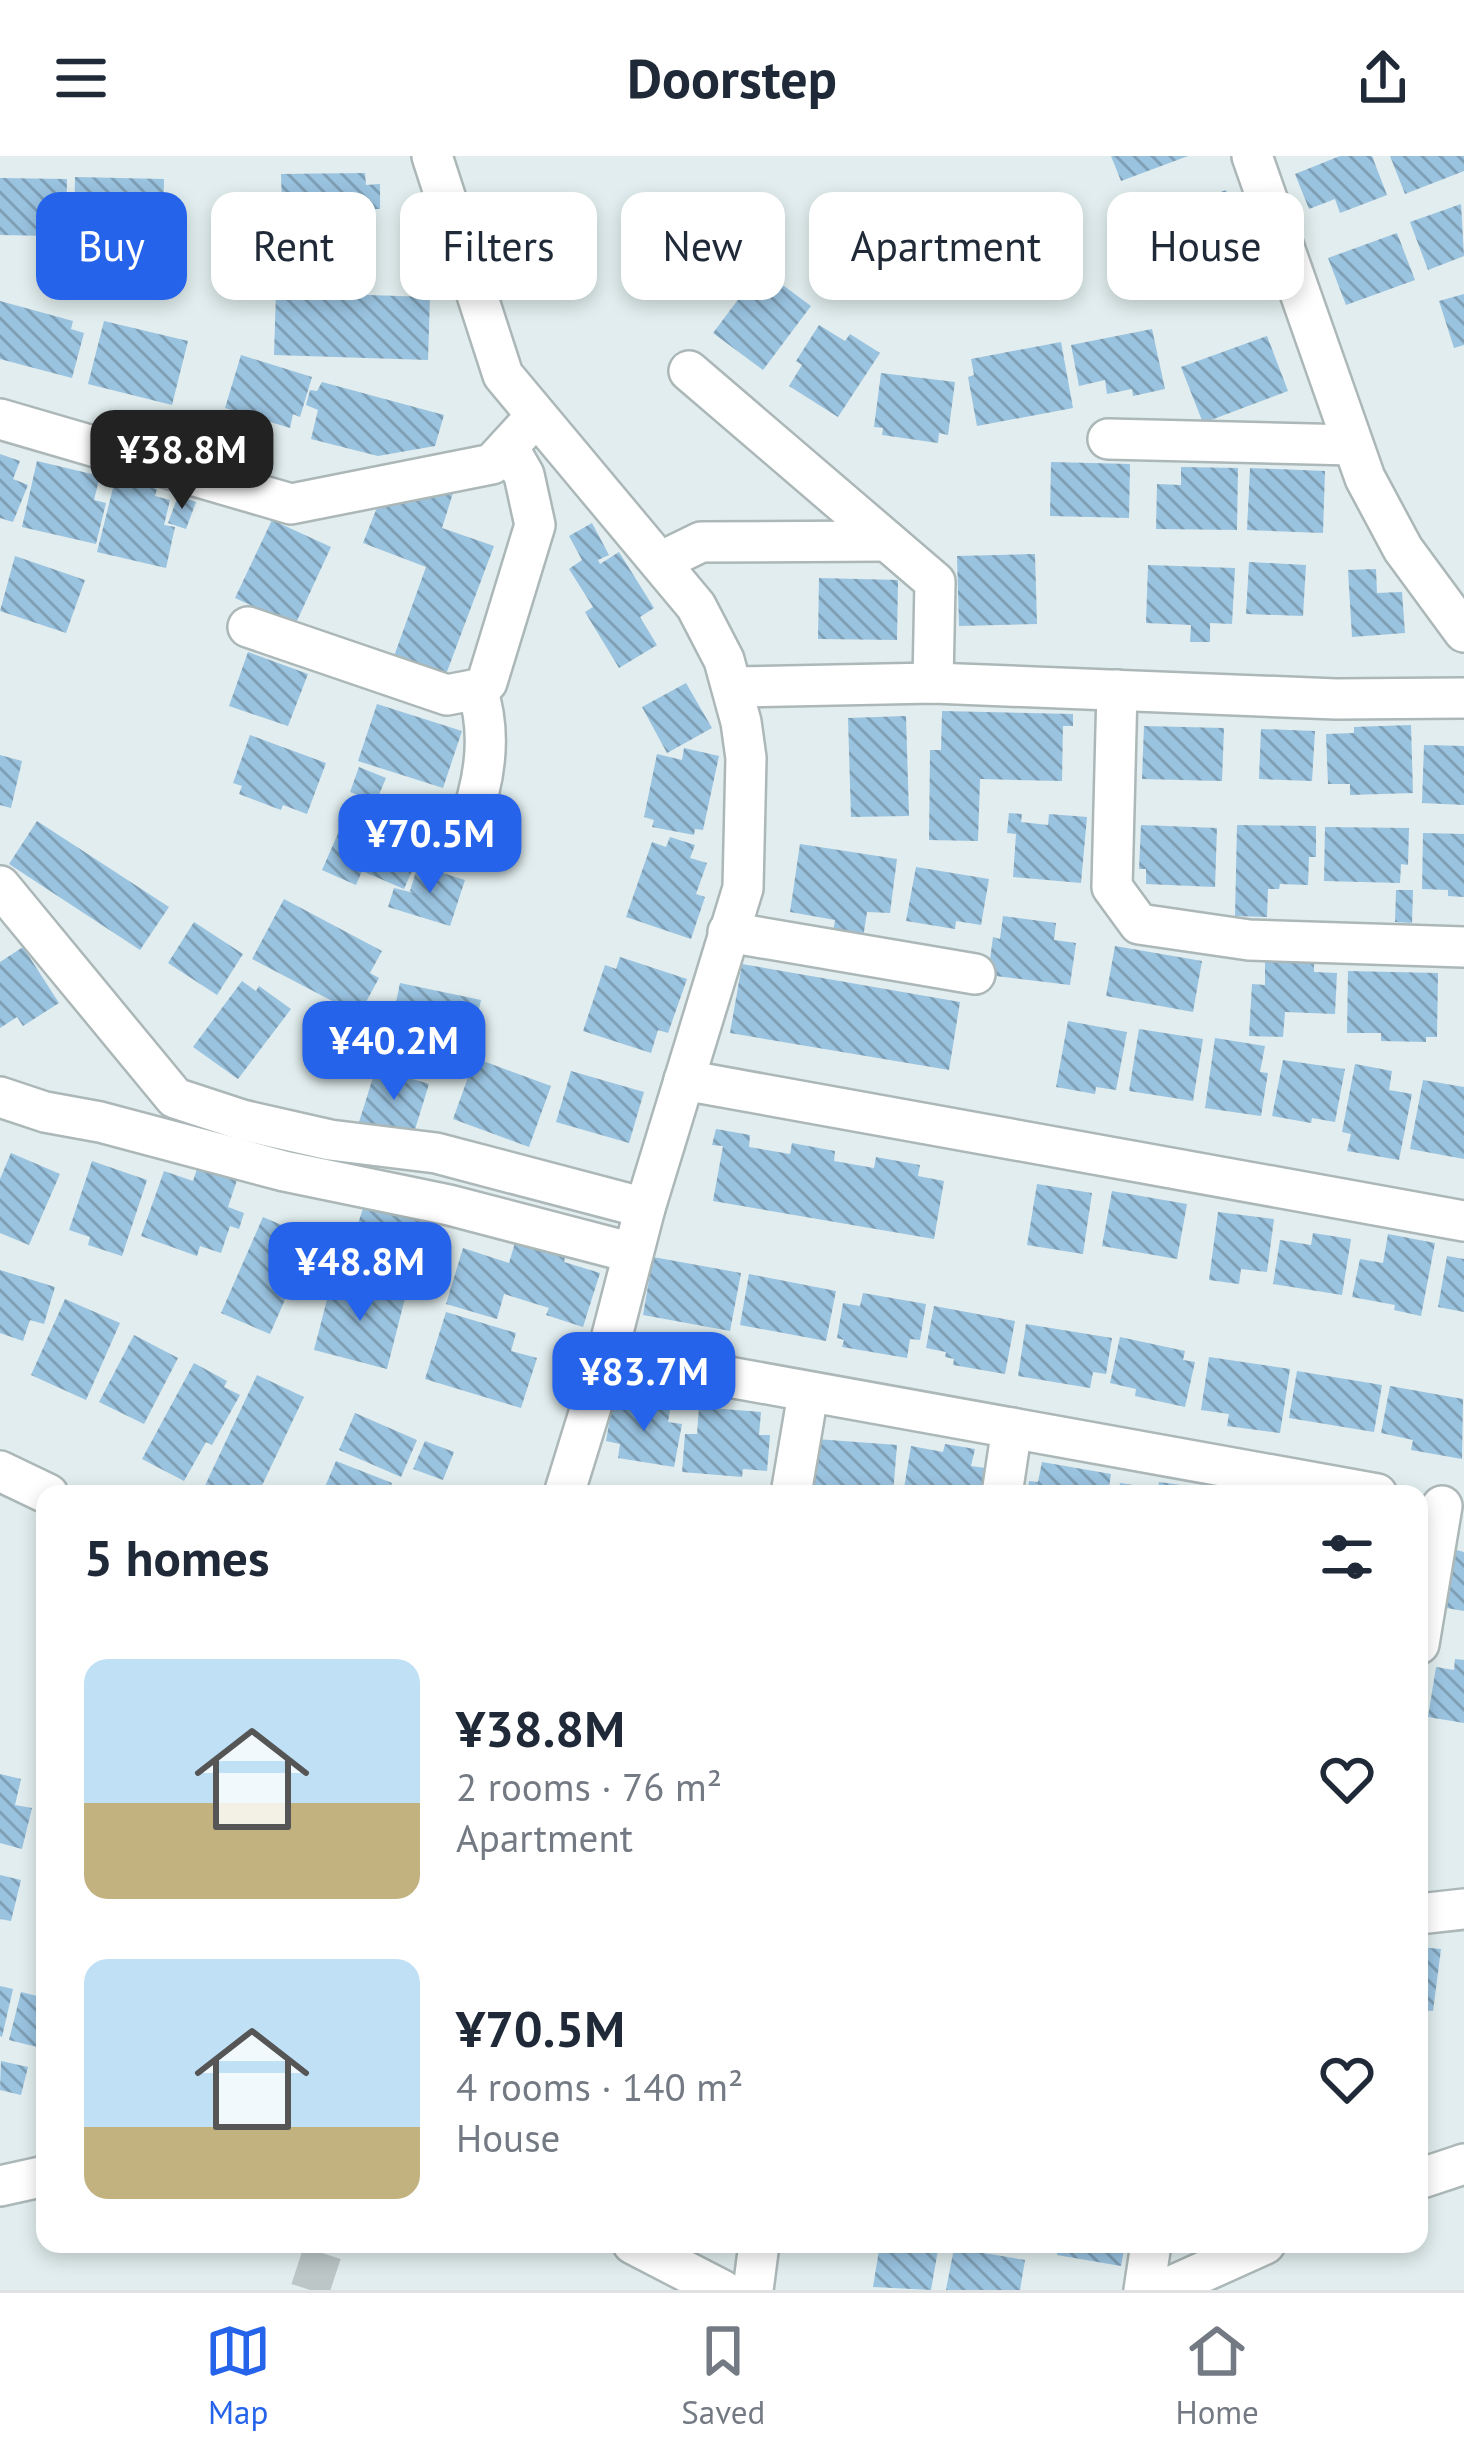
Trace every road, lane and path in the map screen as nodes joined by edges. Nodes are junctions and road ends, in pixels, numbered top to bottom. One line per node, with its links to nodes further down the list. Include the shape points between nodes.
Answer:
1 (432, 156): 4 (street, via 503,375)
2 (1252, 156): 7 (street)
3 (689, 371): 9 (street)
4 (536, 416): 8 (street); 10 (street)
5 (0, 419): 8 (street, via 291,504 492,464)
6 (1108, 440): 7 (street)
7 (1353, 445): 12 (street, via 1392,530)
8 (508, 447): 15 (street, via 535,525 487,682)
9 (887, 541): 10 (street, via 700,542); 13 (street, via 935,582)
10 (660, 562): 14 (street, via 714,637)
11 (248, 627): 15 (street, via 447,695)
12 (1464, 632)
13 (933, 683): 14 (street); 16 (street)
14 (733, 687): 20 (street, via 746,758 746,829 742,888)
15 (477, 689): 18 (street, via 486,765)
16 (1117, 690): 17 (street); 21 (street, via 1112,887 1139,924 1249,940)
17 (1464, 698)
18 (466, 829)
19 (0, 886): 25 (street, via 175,1097 242,1120 436,1153)
20 (728, 932): 22 (street); 23 (street)
21 (1464, 947)
22 (975, 974)
23 (684, 1080): 25 (street); 26 (street)
24 (0, 1097): 27 (street)
25 (645, 1208): 27 (street)
26 (1464, 1221)
27 (633, 1253): 28 (street)
28 (607, 1355): 29 (street); 33 (street)
29 (808, 1394): 30 (street); 34 (street)
30 (1012, 1428): 32 (street); 35 (street)
31 (0, 1471): 37 (street)
32 (1228, 1481): 36 (street)
33 (567, 1485)
34 (793, 1485)
35 (1003, 1485)
36 (1274, 1485)
37 (36, 1488)
38 (1442, 1506): 39 (street)
39 (1428, 1589)
40 (1464, 1909): 41 (street)
41 (1428, 1913)
42 (1464, 2164): 43 (street)
43 (1428, 2176)
44 (36, 2178): 45 (street)
45 (0, 2186)
46 (650, 2253): 50 (street)
47 (758, 2253): 51 (street)
48 (1150, 2253): 52 (street)
49 (1245, 2253): 53 (street)
50 (722, 2290)
51 (753, 2290)
52 (1144, 2290)
53 (1163, 2290)

